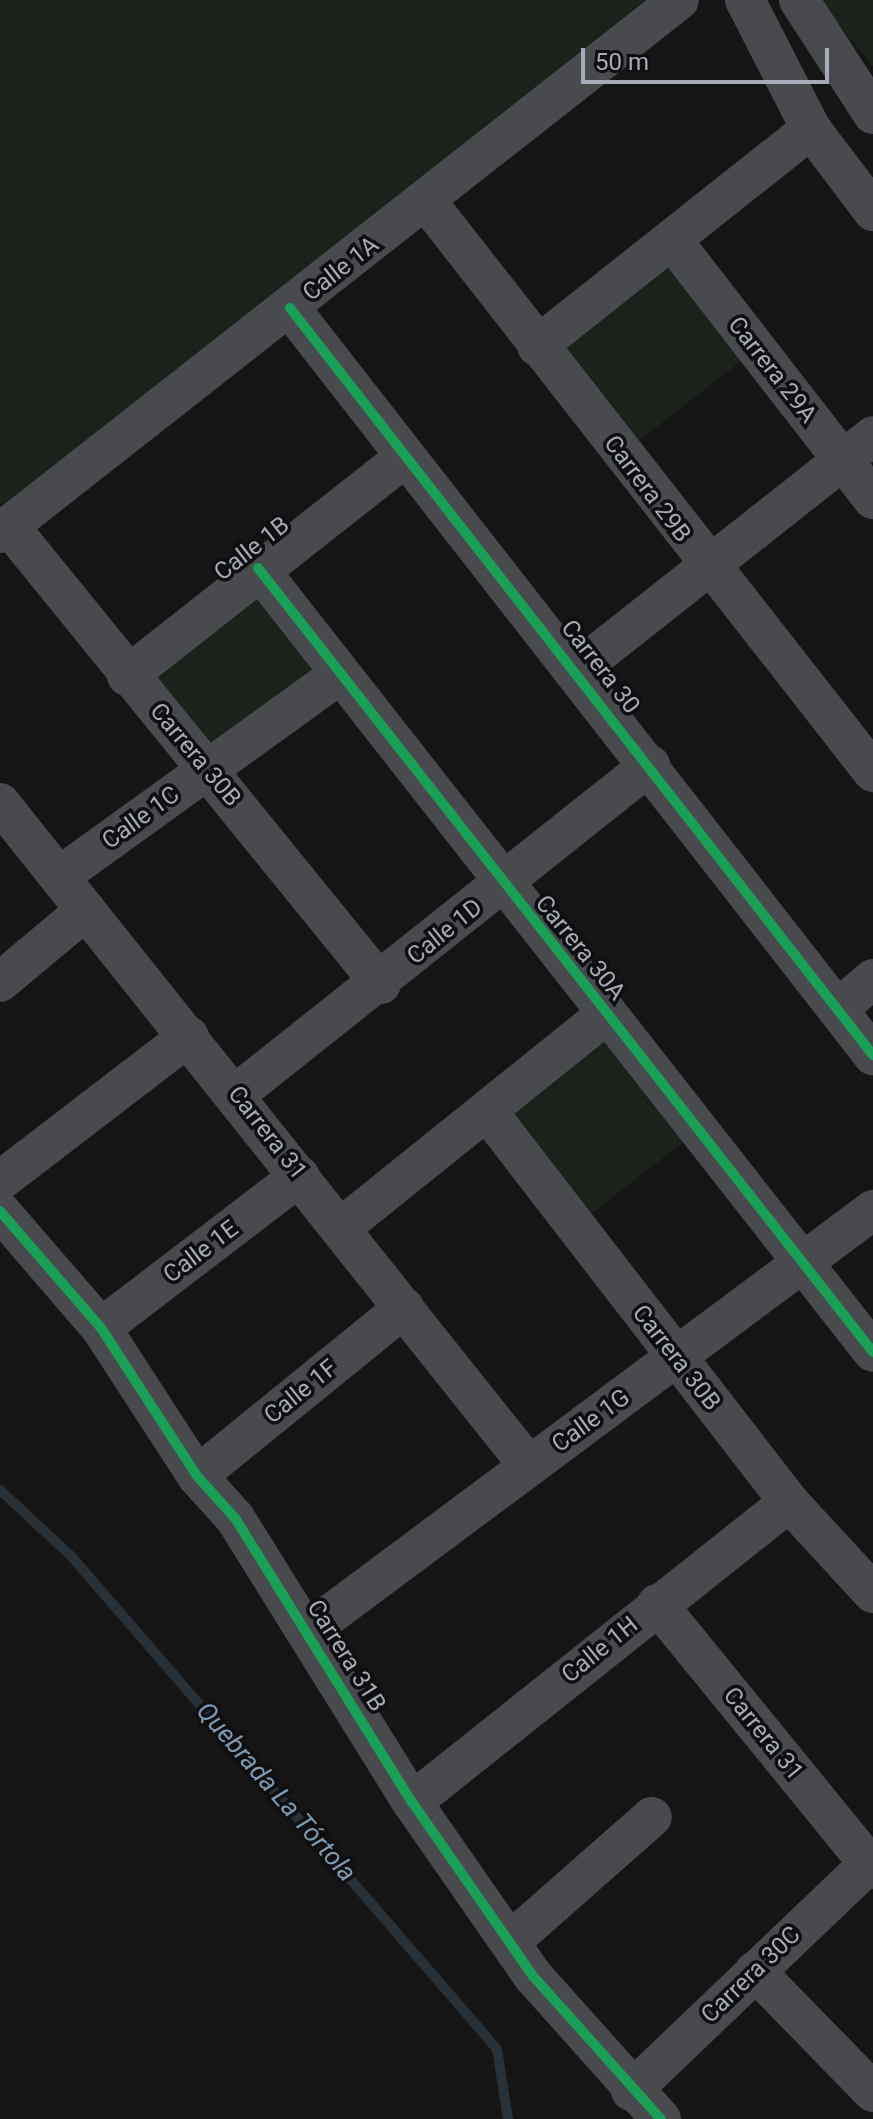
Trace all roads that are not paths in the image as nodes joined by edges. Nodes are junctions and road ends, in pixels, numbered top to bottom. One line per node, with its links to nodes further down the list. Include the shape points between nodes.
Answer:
1 (679, 0): 6 (street, Calle 1A)
2 (745, 0): 5 (street)
3 (799, 0): 4 (street)
4 (873, 114)
5 (811, 129): 7 (street); 8 (street)
6 (427, 202): 9 (street, Calle 1A); 10 (street, Carrera 29B)
7 (873, 211)
8 (672, 240): 10 (street); 11 (street, Carrera 29A)
9 (290, 308): 12 (street, Carrera 30); 14 (street, Calle 1A)
10 (537, 346): 15 (street, Carrera 29B)
11 (858, 448): 13 (street, Carrera 29A); 15 (street)
12 (405, 457): 16 (street, Calle 1B); 17 (street, Carrera 30)
13 (873, 499)
14 (4, 529): 19 (street, Carrera 30B)
15 (707, 567): 17 (street); 22 (street, Carrera 29B)
16 (258, 568): 18 (street, Carrera 30A); 19 (street, Calle 1B)
17 (577, 670): 20 (street, Carrera 30)
18 (339, 675): 21 (street, Calle 1C); 25 (street, Carrera 30A)
19 (127, 676): 21 (street, Carrera 30B)
20 (650, 765): 25 (street, Calle 1D); 30 (street, Carrera 30)
21 (209, 769): 24 (street, Calle 1C); 29 (street, Carrera 30B)
22 (873, 772)
23 (0, 803): 24 (street, Carrera 31)
24 (60, 876): 26 (street, Carrera 31)
25 (503, 884): 29 (street, Calle 1D); 31 (street, Carrera 30A)
26 (86, 910): 28 (street); 32 (street, Carrera 31)
27 (873, 979): 30 (street)
28 (0, 982)
29 (381, 984): 34 (street, Calle 1D)
30 (838, 1009): 33 (street, Carrera 30)
31 (607, 1014): 35 (street); 41 (street, Carrera 30A)
32 (189, 1036): 34 (street, Carrera 31); 37 (street)
33 (873, 1055)
34 (236, 1094): 36 (street, Carrera 31)
35 (490, 1115): 40 (street); 45 (street, Carrera 30B)
36 (300, 1176): 40 (street, Carrera 31); 43 (street, Calle 1E)
37 (0, 1181)
38 (873, 1210): 41 (street, Calle 1G)
39 (0, 1211): 43 (street, Carrera 31B)
40 (343, 1226): 42 (street, Carrera 31)
41 (803, 1262): 44 (street, Carrera 30A); 45 (street, Calle 1G)
42 (404, 1308): 46 (street, Carrera 31); 47 (street, Calle 1F)
43 (101, 1328): 47 (street, Carrera 31B)
44 (873, 1352)
45 (676, 1359): 46 (street, Calle 1G); 48 (street, Carrera 30B)
46 (529, 1466): 51 (street, Calle 1G)
47 (197, 1476): 51 (street, Carrera 31B, via 235,1518)
48 (789, 1502): 49 (street, Carrera 30B); 50 (street, Calle 1H)
49 (873, 1593)
50 (657, 1604): 52 (street, Calle 1H); 54 (street, Carrera 31)
51 (308, 1631): 52 (street, Carrera 31B)
52 (412, 1802): 55 (street, Carrera 31B)
53 (652, 1817): 55 (street)
54 (872, 1864): 56 (street, Carrera 30C)
55 (510, 1942): 57 (street, Carrera 31B)
56 (755, 1971): 57 (street, Carrera 30C); 58 (street)
57 (631, 2091): 59 (street, Carrera 31B)
58 (873, 2092)
59 (661, 2119)

